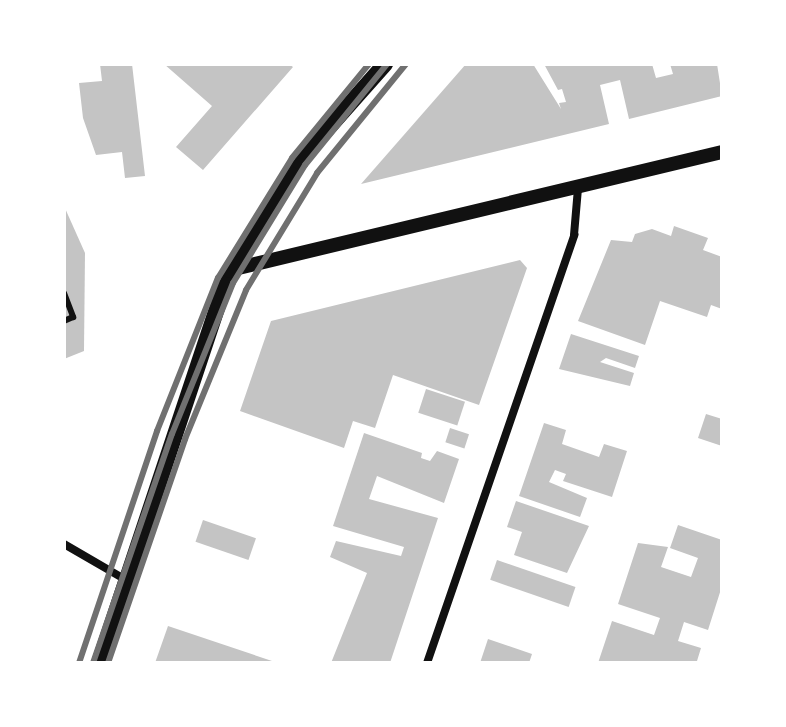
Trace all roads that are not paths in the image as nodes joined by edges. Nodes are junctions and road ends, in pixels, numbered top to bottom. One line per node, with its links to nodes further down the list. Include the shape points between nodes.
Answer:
1 (385, 64): 4 (main road, via 299,161)
2 (722, 152): 3 (street)
3 (578, 188): 4 (street); 10 (street, via 574,235)
4 (230, 270): 8 (main road)
5 (64, 293): 6 (lane, via 73,317)
6 (64, 321)
7 (64, 544): 8 (street)
8 (127, 581): 9 (main road)
9 (99, 663)
10 (427, 663)

